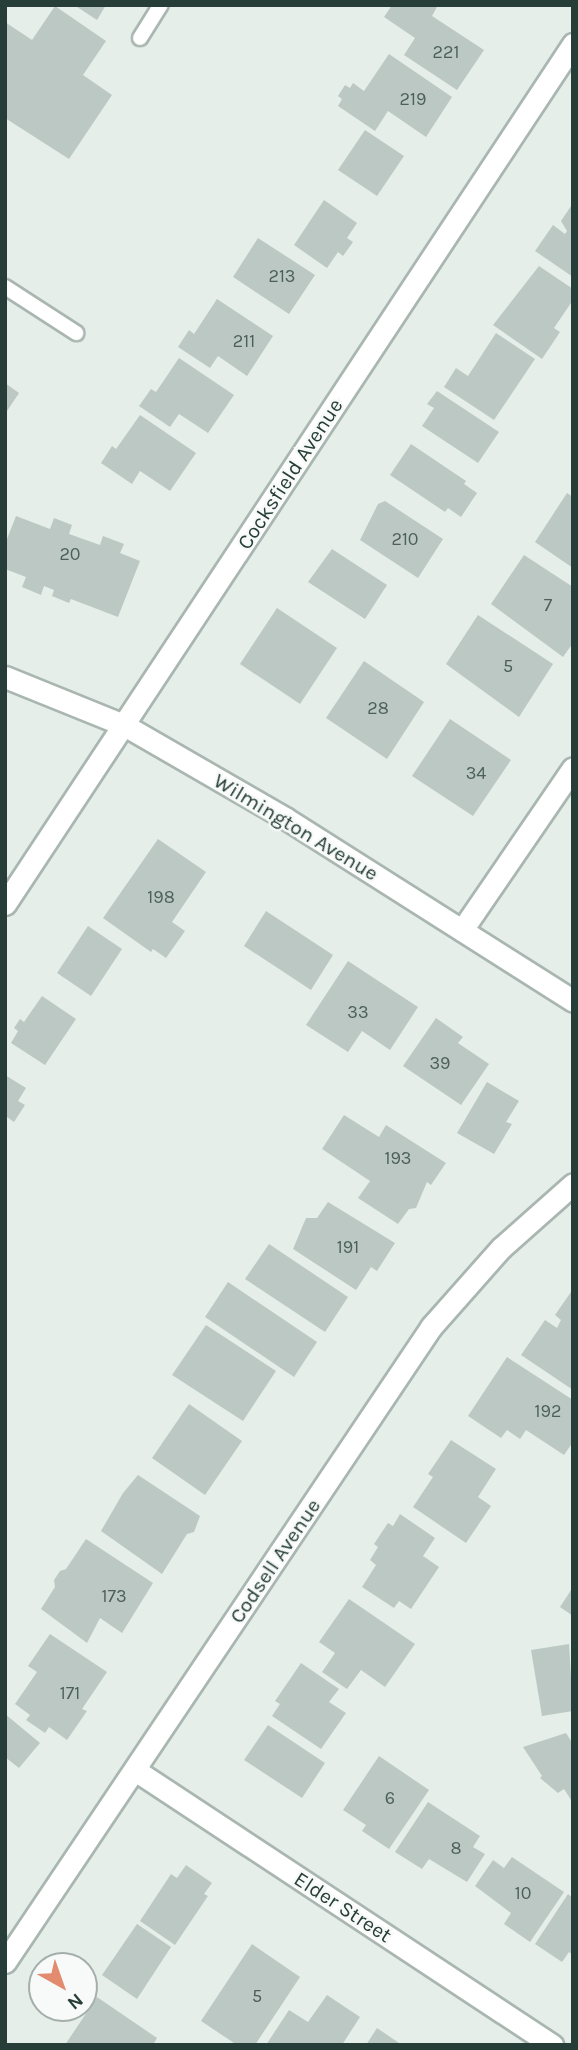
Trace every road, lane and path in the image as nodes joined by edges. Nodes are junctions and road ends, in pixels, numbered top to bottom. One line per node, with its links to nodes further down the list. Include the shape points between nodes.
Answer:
1 (161, 5): 2 (lane)
2 (139, 38)
3 (573, 44): 7 (street, Cocksfield Avenue)
4 (5, 287): 5 (lane)
5 (75, 333)
6 (5, 677): 7 (street, Wilmington Avenue)
7 (124, 725): 9 (street, Cocksfield Avenue); 10 (street, Wilmington Avenue, via 285,818)
8 (573, 768): 10 (street)
9 (5, 904)
10 (462, 930): 11 (street, Wilmington Avenue)
11 (573, 1001)
12 (573, 1184): 13 (street, Codsell Avenue, via 501,1248 431,1328)
13 (135, 1770): 14 (street, Codsell Avenue); 15 (street, Elder Street)
14 (5, 1962)
15 (552, 2045)

